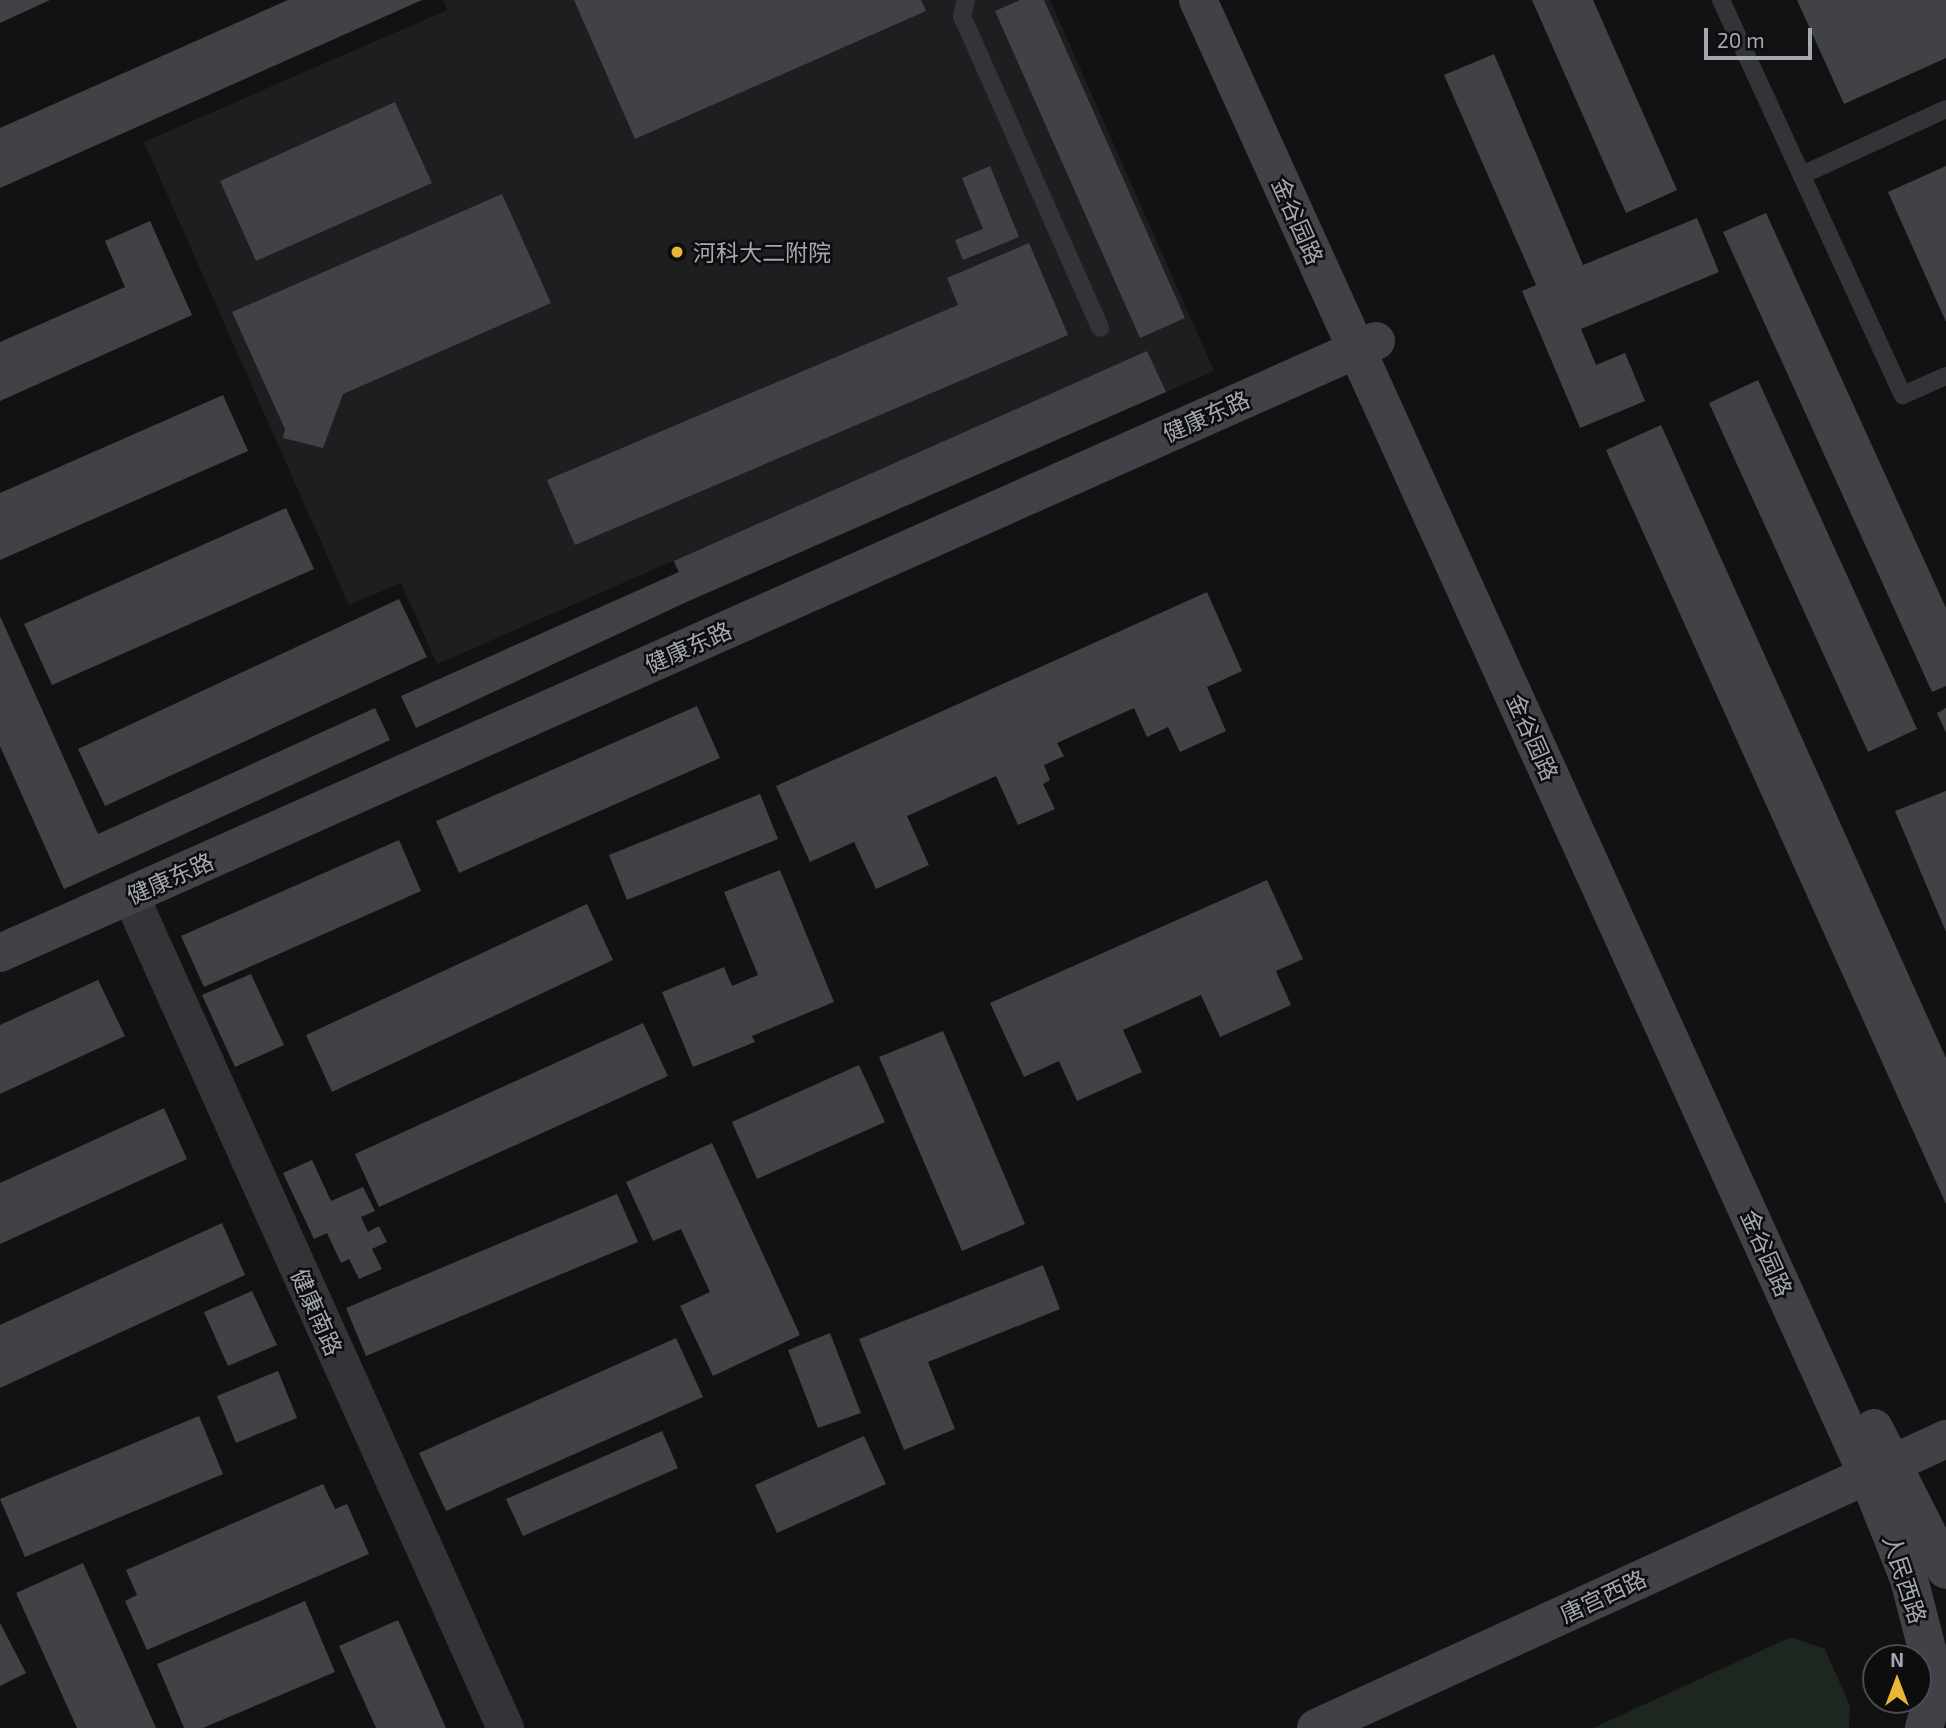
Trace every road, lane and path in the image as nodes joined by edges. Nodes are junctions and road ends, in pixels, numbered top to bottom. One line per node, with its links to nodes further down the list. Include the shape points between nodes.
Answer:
1 (966, 0): 7 (lane, via 962,16)
2 (1198, 0): 8 (main road, 金谷园路)
3 (1223, 0): 8 (main road, 金谷园路)
4 (1721, 0): 6 (lane)
5 (1946, 109): 6 (lane)
6 (1802, 175): 9 (lane, via 1903,396)
7 (1100, 328)
8 (1366, 345): 10 (main road, 健康东路); 14 (main road, 金谷园路)
9 (1946, 376)
10 (130, 895): 11 (main road, 健康东路); 16 (street, 健康南路)
11 (0, 953)
12 (1946, 1438): 14 (main road)
13 (1946, 1465): 14 (main road)
14 (1884, 1480): 15 (main road); 17 (main road, 唐宫西路); 18 (main road, 唐宫西路); 19 (main road, 人民西路, via 1928,1653 1930,1708)
15 (1946, 1570)
16 (505, 1728)
17 (1316, 1728)
18 (1374, 1728)
19 (1924, 1728)

